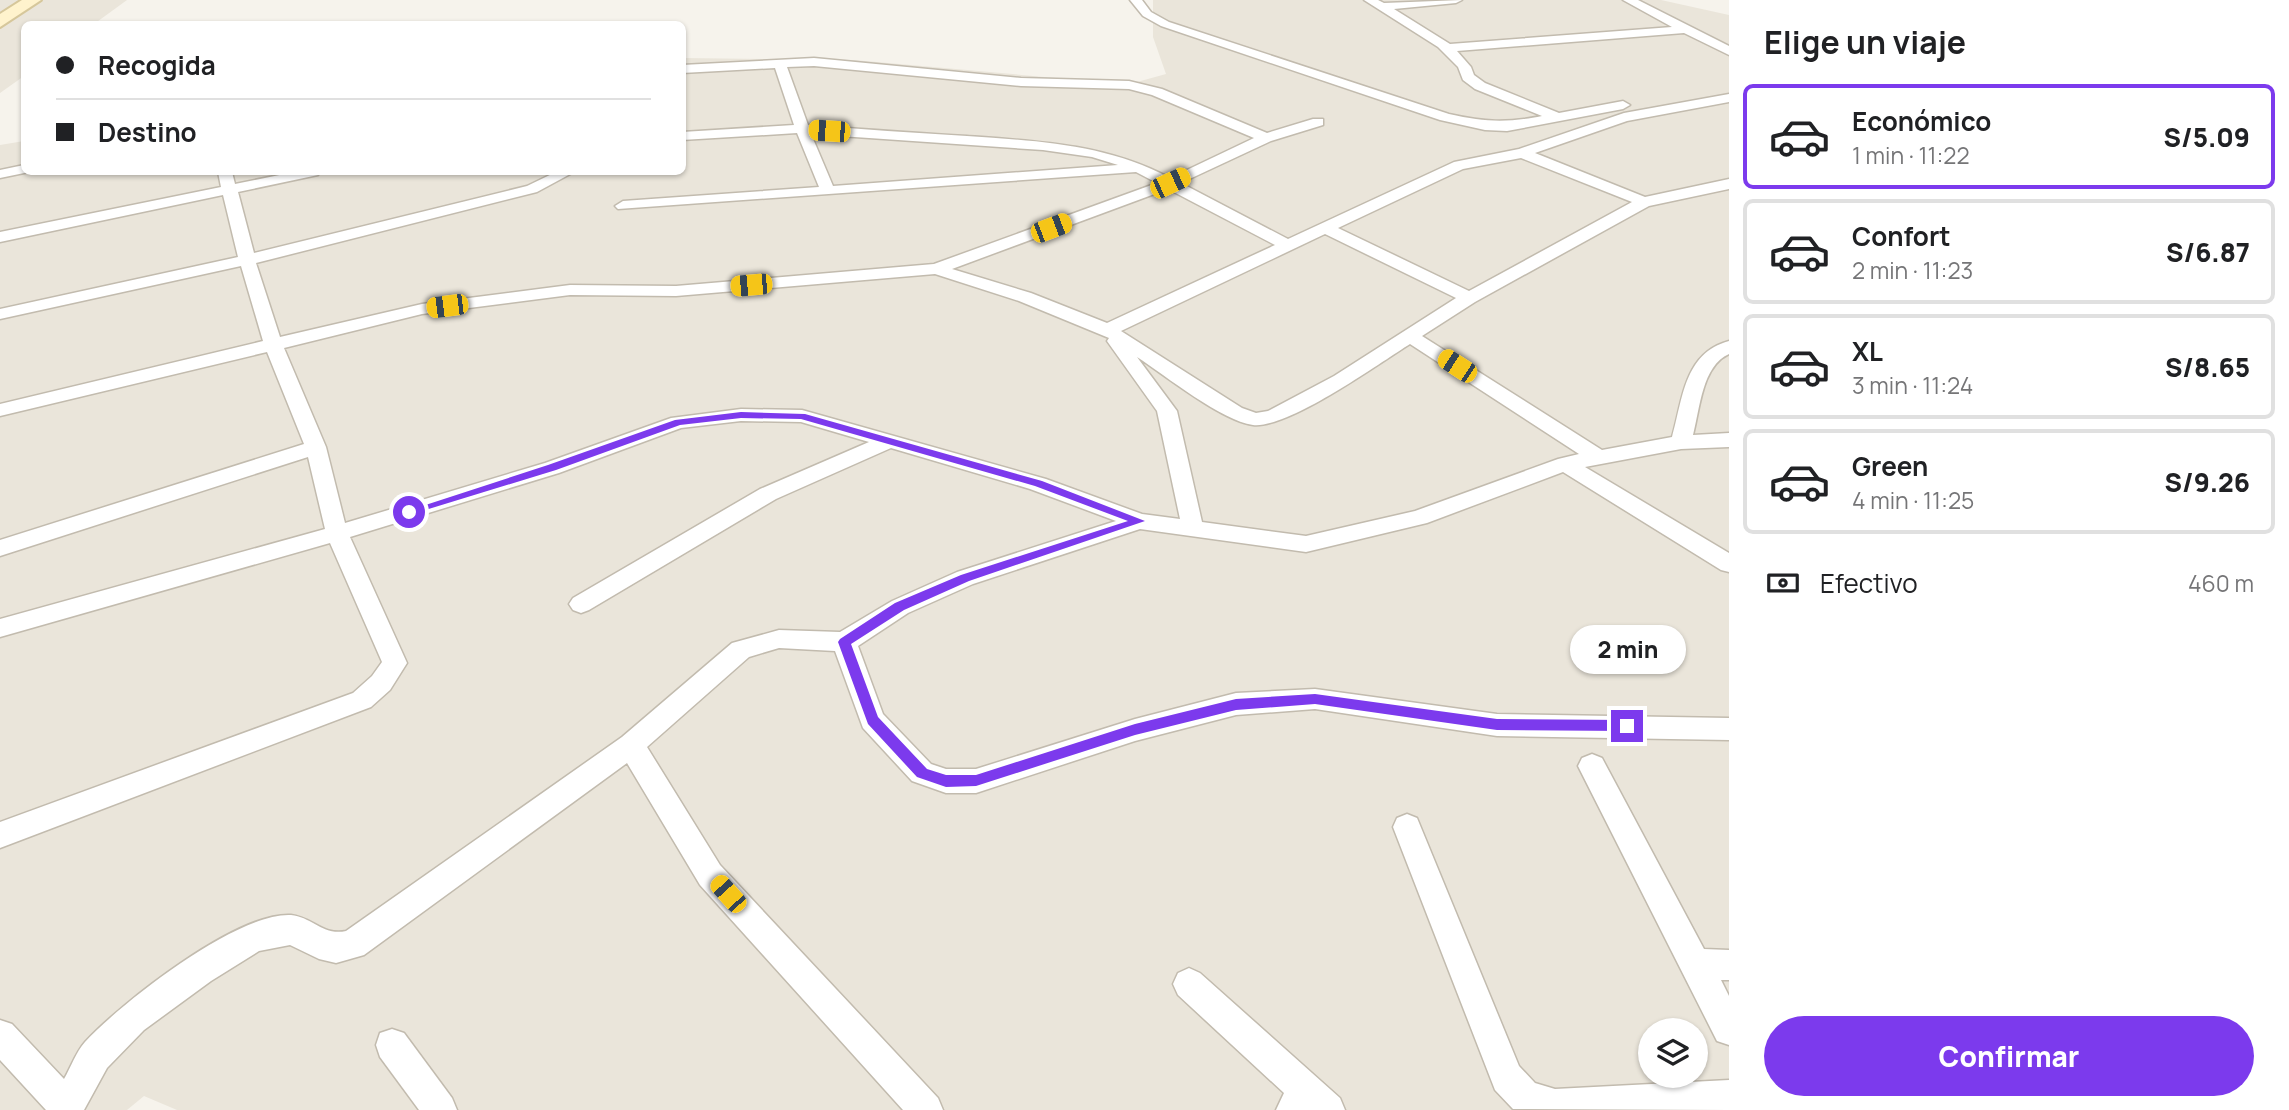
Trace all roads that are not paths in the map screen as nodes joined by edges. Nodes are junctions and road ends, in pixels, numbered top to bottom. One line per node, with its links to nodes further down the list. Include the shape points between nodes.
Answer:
1 (33, 0): 6 (street)
2 (1136, 0): 13 (street, via 1147,14 1165,24 1445,117 1507,127)
3 (1456, 0): 5 (street)
4 (1629, 0): 7 (street)
5 (1376, 3): 8 (street)
6 (0, 22)
7 (1686, 29): 8 (street); 9 (street)
8 (1448, 48): 13 (street, via 1480,86)
9 (1729, 51)
10 (780, 64): 11 (street); 15 (street); 17 (street, via 814,62 1021,82 1129,85 1157,92)
11 (686, 69)
12 (1723, 99): 13 (street, via 1676,99); 18 (street, via 1624,117)
13 (1554, 116)
14 (1318, 122): 17 (street)
15 (802, 129): 16 (street); 19 (street, via 1043,146 1094,153); 27 (street)
16 (686, 136)
17 (1266, 138): 25 (street)
18 (1522, 153): 28 (street); 30 (street, via 1459,165)
19 (1140, 168): 25 (street); 27 (street)
20 (21, 170): 21 (street)
21 (0, 174)
22 (285, 175): 24 (street)
23 (561, 175): 33 (street, via 531,189)
24 (228, 181): 31 (street); 33 (street)
25 (1170, 183): 32 (street); 34 (street)
26 (1729, 184): 28 (street)
27 (828, 191): 29 (street)
28 (1644, 202): 35 (street)
29 (623, 206)
30 (1323, 228): 32 (street); 35 (street)
31 (0, 237)
32 (1287, 245): 37 (street)
33 (247, 260): 36 (street); 39 (street)
34 (936, 269): 37 (street); 39 (street, via 676,290 570,290 422,309)
35 (1469, 298): 38 (street)
36 (0, 314)
37 (1108, 330): 38 (street, via 1235,412 1255,419 1273,417); 49 (street, via 1167,411)
38 (1410, 335): 46 (street)
39 (273, 343): 41 (street); 45 (street)
40 (1729, 347): 44 (street, via 1711,355 1701,368)
41 (0, 410)
42 (891, 440): 48 (street, via 1038,484); 50 (street, via 802,416 741,415 678,422 552,468); 53 (street, via 768,494)
43 (1729, 440): 44 (street)
44 (1681, 442): 46 (street)
45 (316, 447): 50 (street); 51 (street)
46 (1598, 457): 47 (street)
47 (1565, 464): 49 (street, via 1419,518 1306,544); 52 (street)
48 (1139, 521): 49 (street); 55 (street, via 965,578 900,607)
49 (1193, 529)
50 (337, 533): 54 (street); 60 (street, via 395,663 381,683 362,700)
51 (0, 548)
52 (1729, 564)
53 (581, 604)
54 (0, 628)
55 (845, 642): 56 (street, via 872,720 922,773 946,781 976,780 1236,704 1315,699 1497,725); 57 (street, via 779,639 741,650)
56 (1729, 729)
57 (631, 746): 69 (street, via 353,944 336,948 318,944 292,930 266,934 253,937 200,970 133,1019 95,1056); 71 (street, via 710,874)
58 (1592, 766): 61 (street)
59 (1407, 827): 67 (street, via 1507,1078 1525,1097 1555,1106)
60 (0, 835)
61 (1694, 964): 62 (street); 64 (street)
62 (1729, 965)
63 (1189, 984): 68 (street)
64 (1729, 1029)
65 (0, 1036): 69 (street)
66 (391, 1045): 70 (street)
67 (1729, 1097)
68 (1309, 1104)
69 (66, 1108)
70 (440, 1110)
71 (926, 1110)

